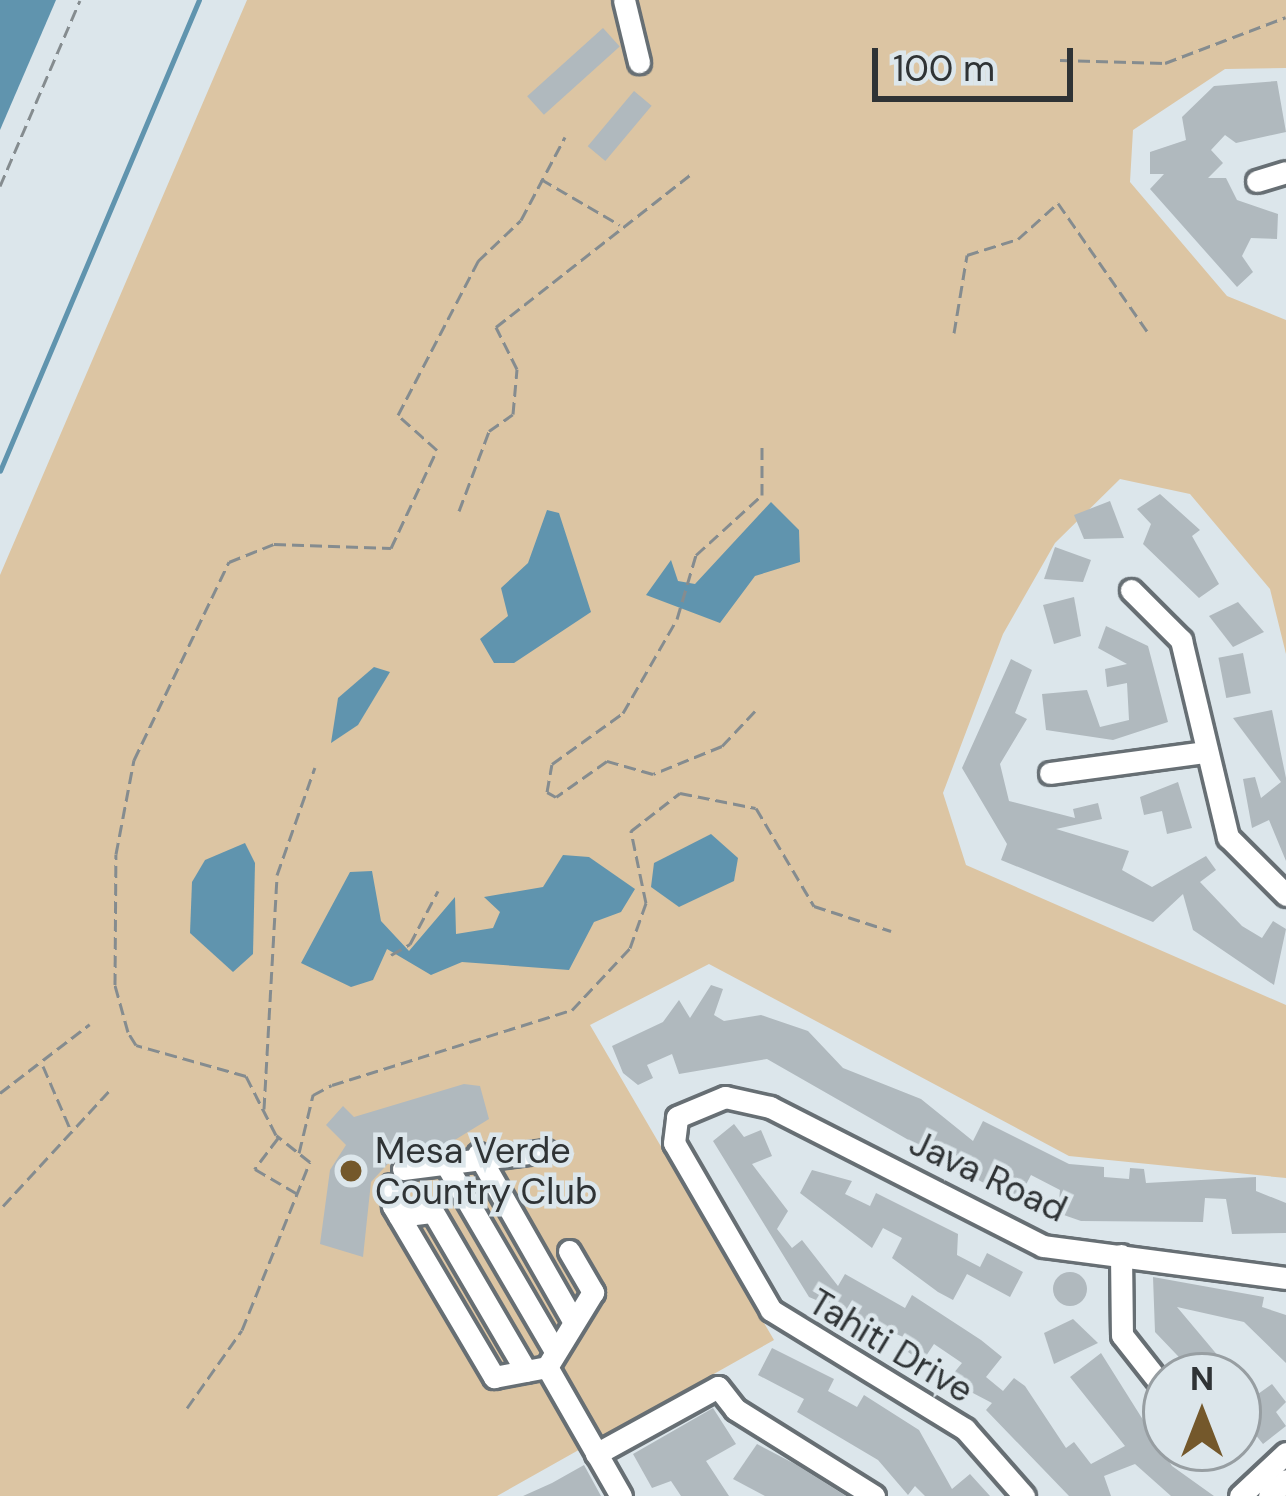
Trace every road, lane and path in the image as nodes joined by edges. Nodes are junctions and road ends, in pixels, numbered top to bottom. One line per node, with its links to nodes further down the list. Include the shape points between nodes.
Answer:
1 (80, 0): 11 (path)
2 (624, 0): 5 (street)
3 (1286, 17): 4 (path, via 1165,63)
4 (1060, 59)
5 (639, 62)
6 (565, 137): 9 (path)
7 (1286, 172): 10 (street)
8 (691, 174): 12 (path)
9 (540, 178): 12 (path); 30 (path, via 521,220 478,261 398,415 436,450 391,548 274,544 230,562 134,760 116,854 116,985 128,1032 136,1045 246,1076)
10 (1257, 181)
11 (0, 186)
12 (623, 227): 16 (path, via 496,327 517,369 513,414 489,431)
13 (1147, 331): 14 (path, via 1058,203 1018,239 967,255)
14 (954, 333)
15 (762, 443): 18 (path, via 762,495 696,555 682,603 623,712 552,764 549,796 608,760 653,774 722,746)
16 (459, 511)
17 (1131, 590): 19 (street, via 1181,640)
18 (755, 711)
19 (1205, 752): 21 (street); 23 (street, via 1240,859)
20 (315, 767): 30 (path, via 277,875)
21 (1050, 773)
22 (438, 892): 25 (path, via 410,944)
23 (1286, 895)
24 (891, 931): 35 (path, via 814,906 756,808 680,793 635,825 631,848 647,889 630,948 572,1010 332,1085 314,1095)
25 (391, 955)
26 (90, 1024): 27 (path)
27 (42, 1064): 29 (path); 32 (path)
28 (110, 1091): 32 (path)
29 (0, 1093)
30 (264, 1111): 33 (path)
31 (677, 1117): 42 (street, Java Road, via 725,1097 770,1107 1042,1246); 53 (street, Tahiti Drive, via 674,1143 771,1310 965,1429)
32 (72, 1133): 39 (path)
33 (279, 1137): 35 (path); 38 (path, via 255,1169)
34 (546, 1151): 36 (street)
35 (298, 1154): 38 (path, via 310,1162)
36 (478, 1154): 37 (street); 44 (street)
37 (444, 1161): 40 (street, via 397,1177); 46 (street)
38 (297, 1194): 47 (path, via 242,1330)
39 (3, 1206)
40 (402, 1222): 46 (street, via 434,1212); 46 (street, via 494,1377)
41 (569, 1251): 44 (street, via 593,1292)
42 (1121, 1255): 43 (street, Java Road); 45 (street, via 1121,1335)
43 (1286, 1278)
44 (572, 1318): 46 (street)
45 (1142, 1361)
46 (543, 1363): 48 (street)
47 (187, 1408)
48 (596, 1454): 51 (street); 52 (street, via 718,1387 735,1409)
49 (1286, 1454): 54 (street)
50 (1286, 1480): 55 (street)
51 (621, 1496)
52 (874, 1496)
53 (1024, 1496)
54 (1240, 1496)
55 (1269, 1496)

